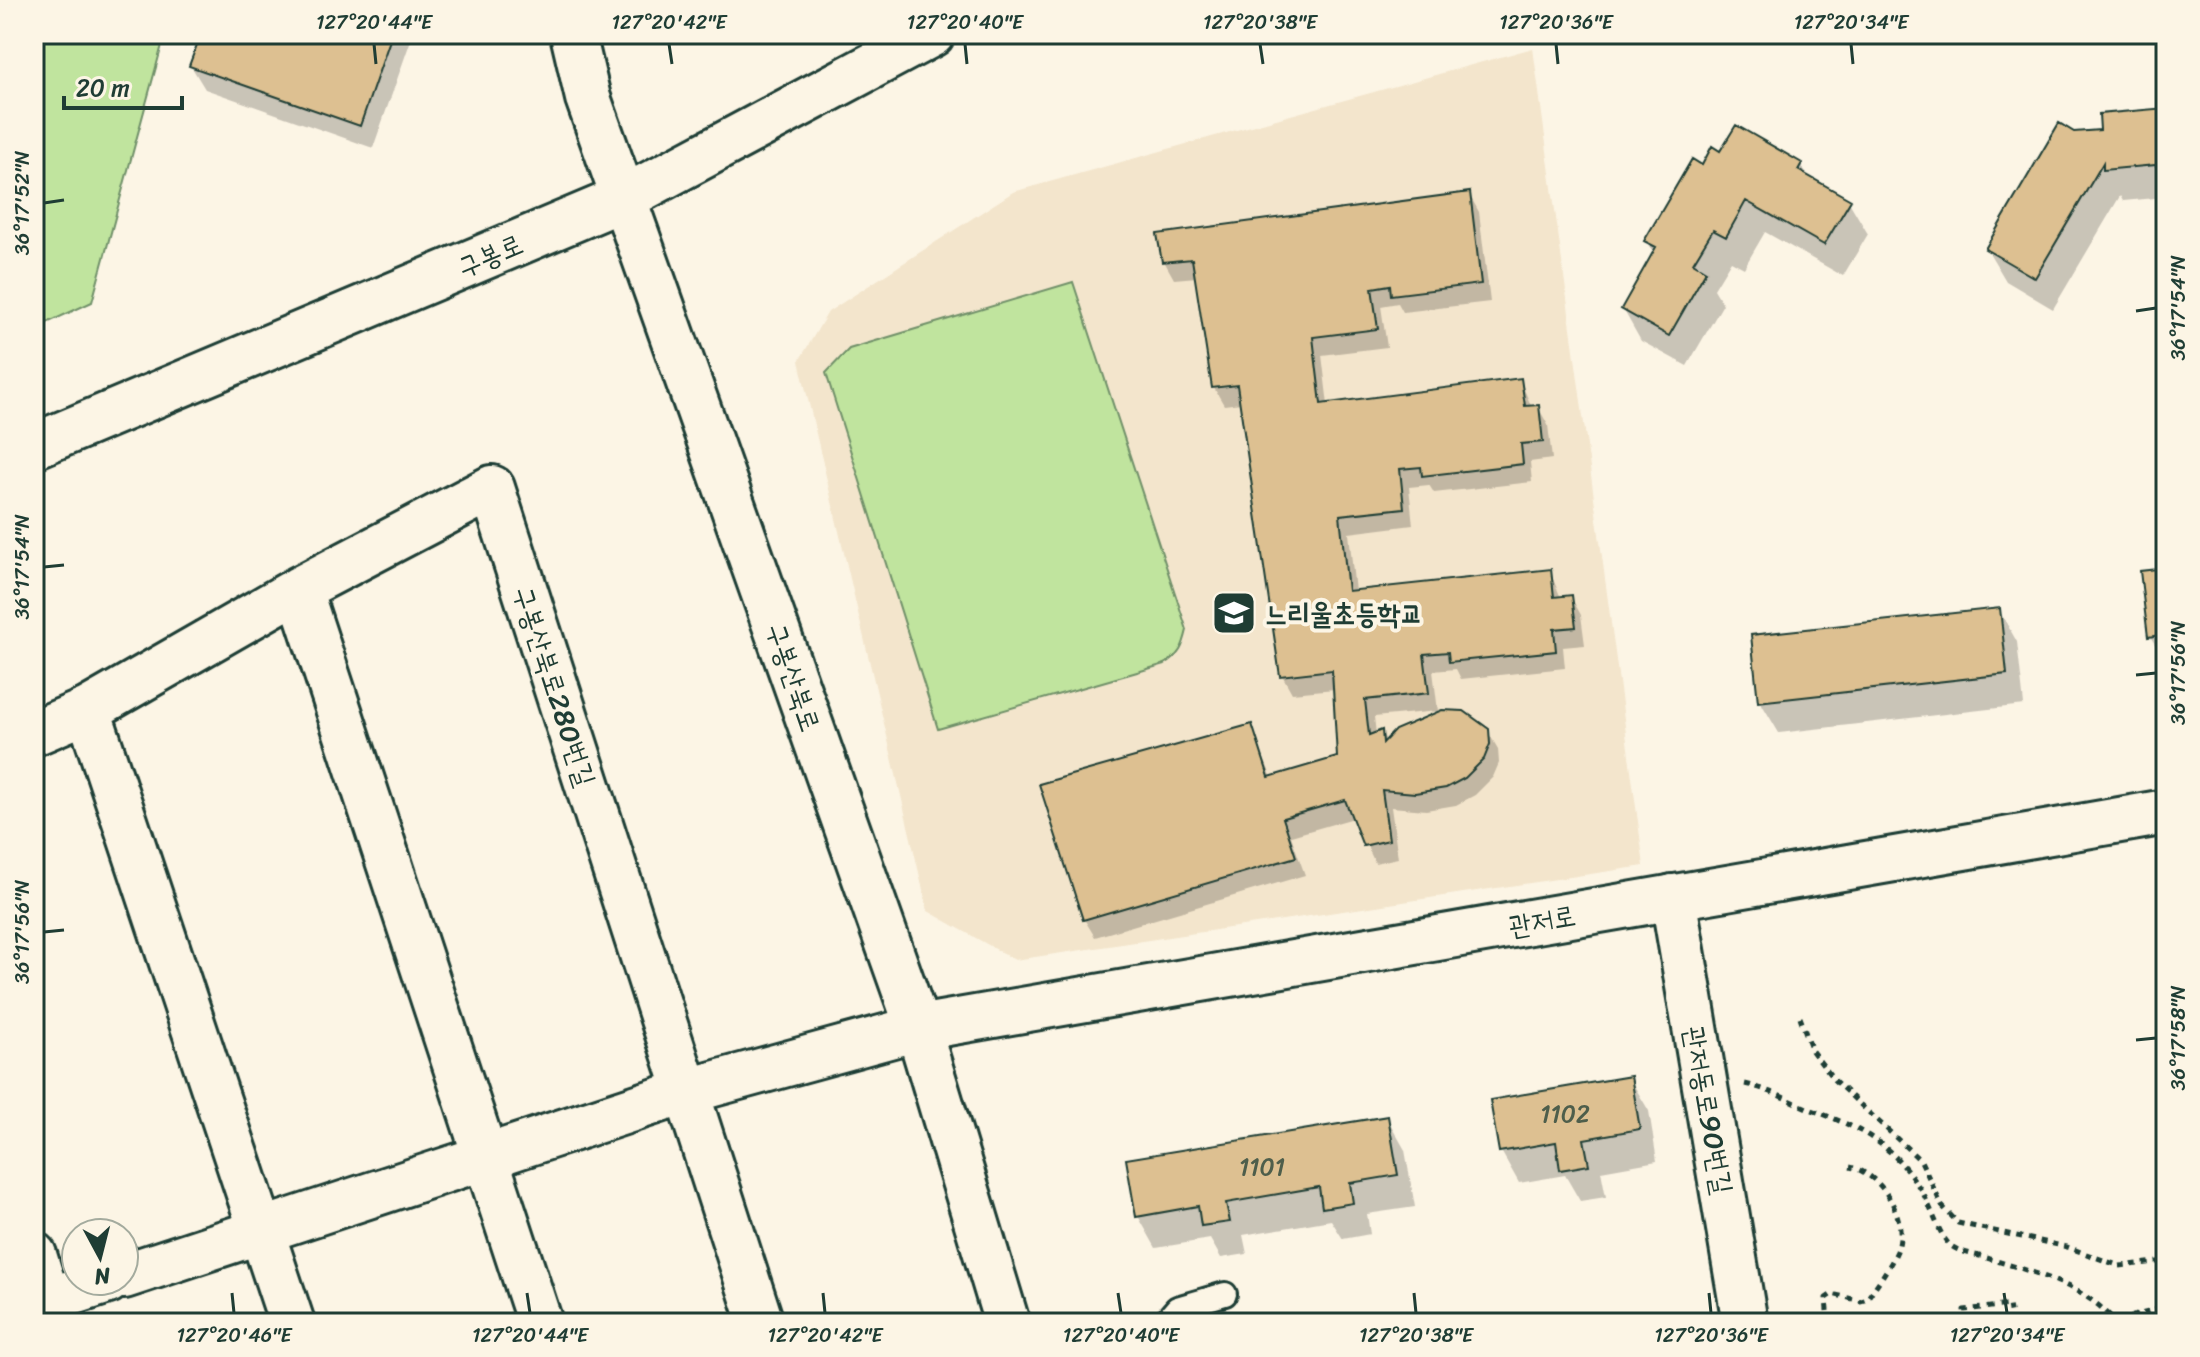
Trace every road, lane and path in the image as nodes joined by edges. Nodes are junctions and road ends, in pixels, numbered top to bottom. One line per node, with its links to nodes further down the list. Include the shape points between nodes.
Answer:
1 (573, 34): 3 (street, 구봉산북로, via 588,98)
2 (932, 34): 3 (street, 구봉로)
3 (624, 198): 4 (street, 구봉로); 11 (street, 구봉산북로)
4 (34, 446)
5 (299, 589): 6 (street, 구봉산북로280번길); 13 (street, 구봉산북로280번길, via 492,488); 14 (street)
6 (88, 710): 7 (street, 구봉산북로280번길); 16 (street)
7 (34, 733)
8 (2166, 812): 9 (street, 관저로)
9 (1673, 897): 11 (street, 관저로); 29 (street, 관저동로90번길)
10 (1800, 1017): 18 (path, via 1812,1051 1834,1080 1921,1161 1942,1206 1958,1223 2067,1247 2120,1266)
11 (918, 1028): 13 (street); 27 (street, 구봉산북로)
12 (1731, 1081): 23 (path, via 1771,1090 1853,1124 1883,1143 1934,1210 1951,1247 2096,1300)
13 (684, 1092): 14 (street); 26 (street, 구봉산북로280번길)
14 (485, 1157): 16 (street); 25 (street)
15 (1850, 1167): 30 (path, via 1864,1169 1889,1198 1899,1227 1898,1249 1867,1299 1832,1294 1826,1298)
16 (262, 1231): 19 (street); 24 (street)
17 (34, 1255): 21 (street)
18 (2166, 1261)
19 (140, 1271)
20 (1225, 1294): 28 (lane, via 1177,1308)
21 (41, 1303)
22 (2166, 1307): 23 (path)
23 (2111, 1322)
24 (292, 1323)
25 (540, 1323)
26 (761, 1323)
27 (1007, 1323)
28 (1164, 1323)
29 (1745, 1323)
30 (1828, 1323)
31 (1966, 1323): 32 (path, via 1964,1310 2009,1305)
32 (2012, 1323)

